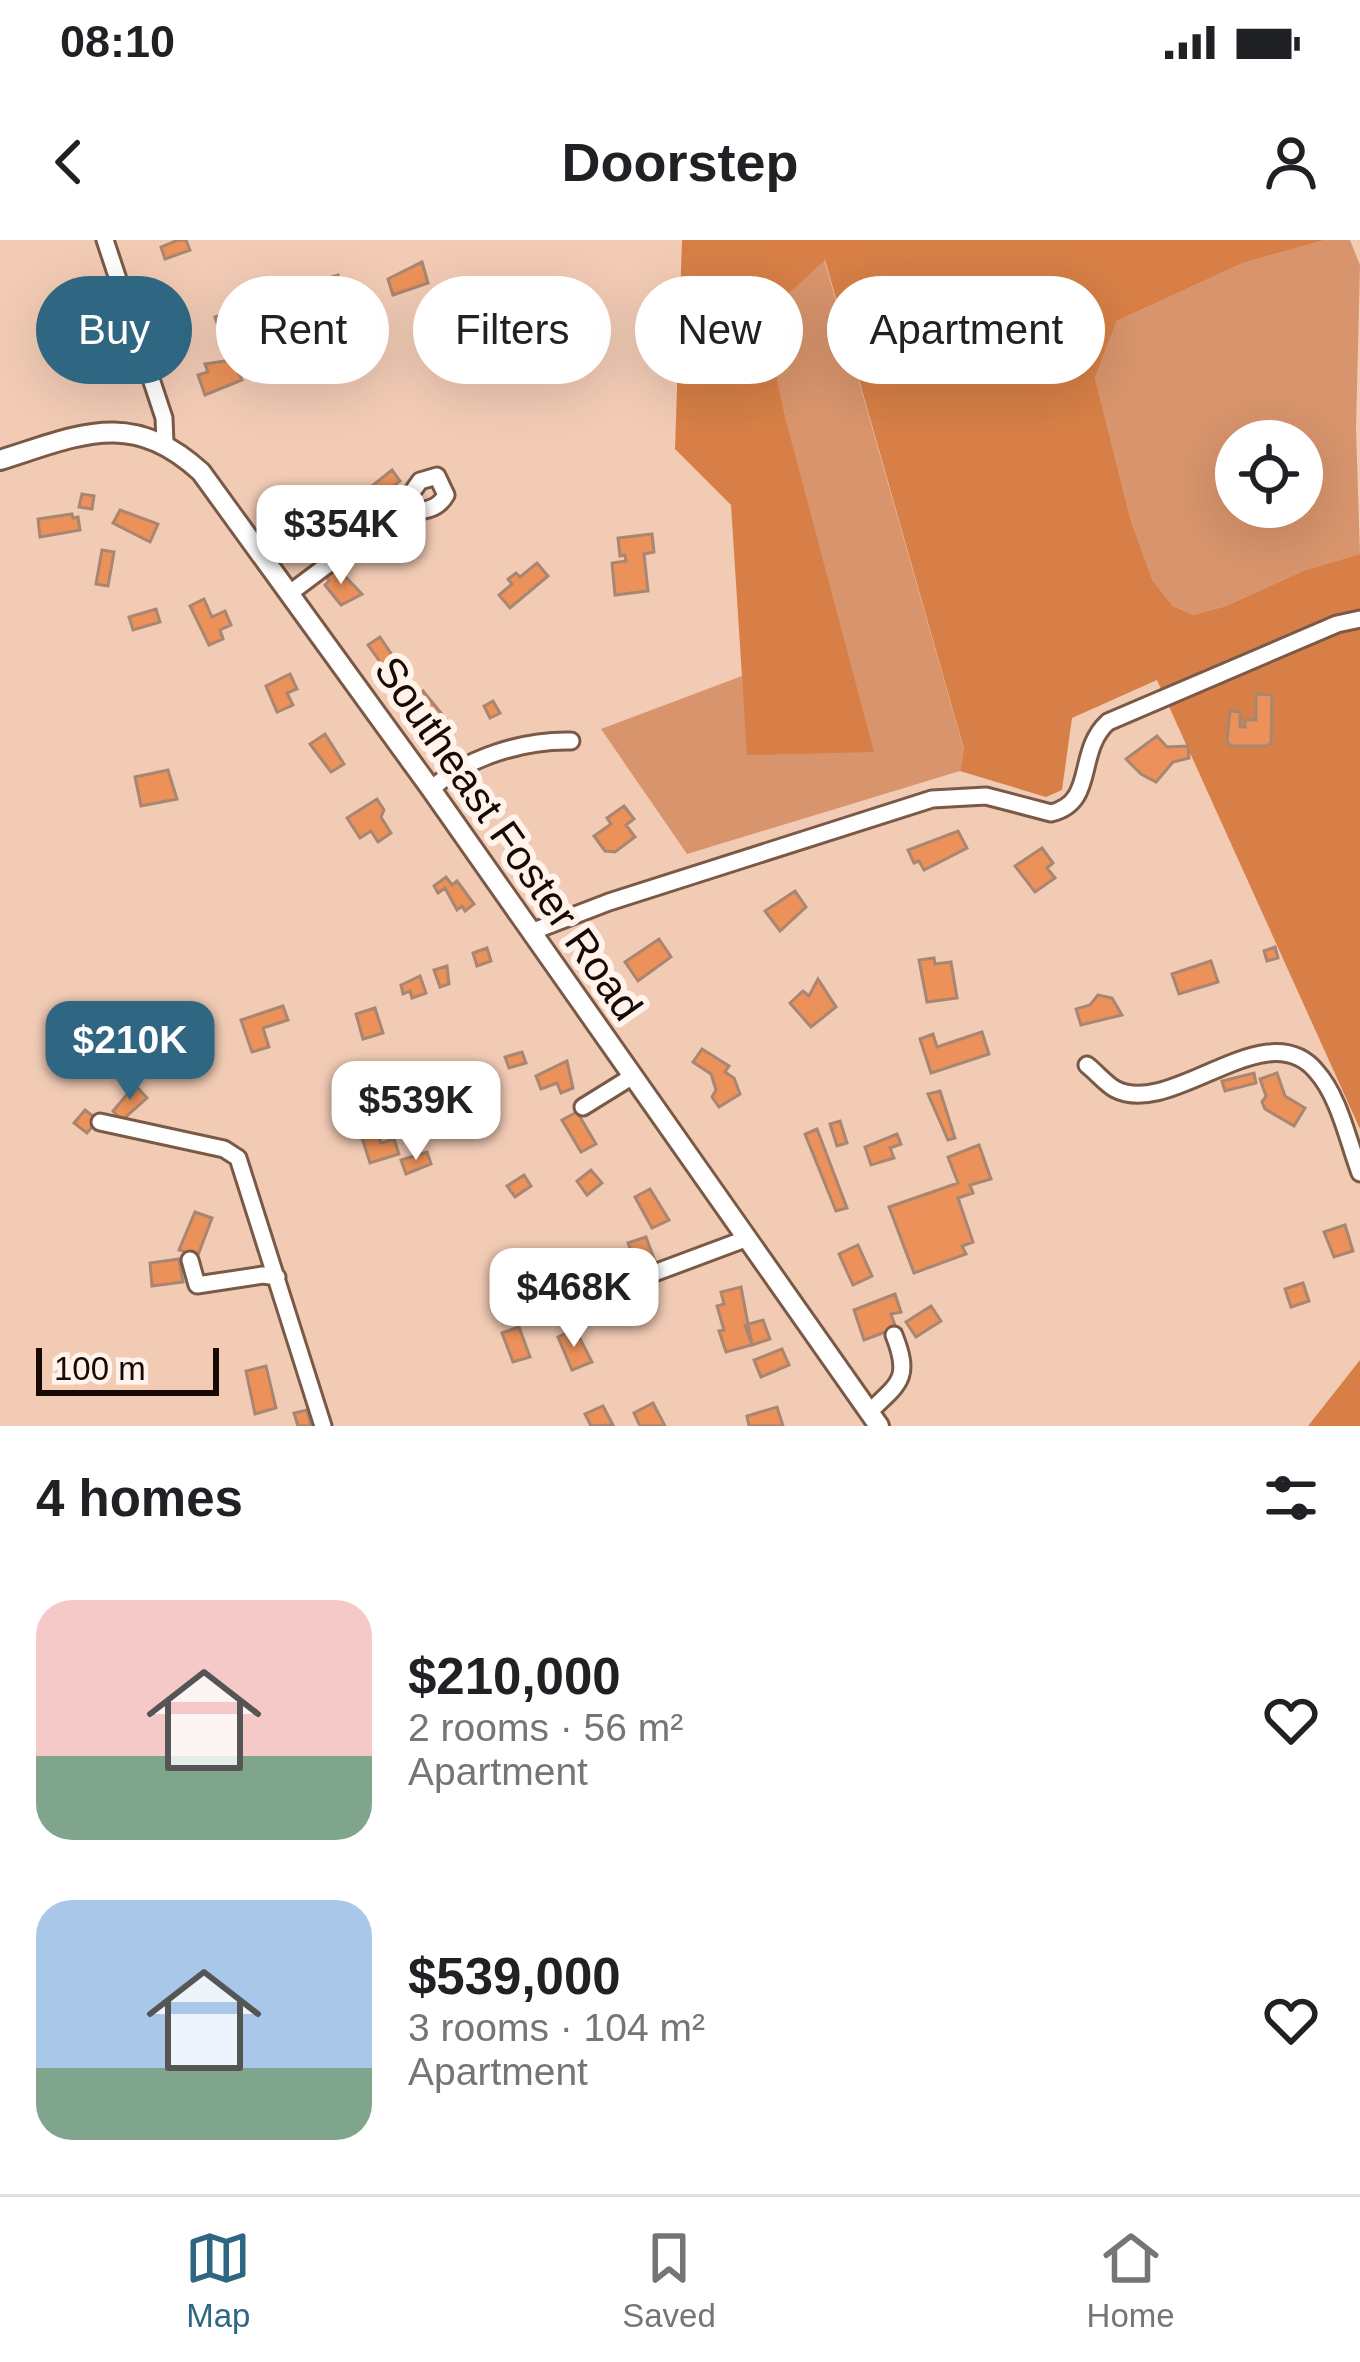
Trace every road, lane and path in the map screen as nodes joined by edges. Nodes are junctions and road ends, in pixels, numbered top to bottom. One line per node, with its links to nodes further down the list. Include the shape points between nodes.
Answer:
1 (105, 240): 2 (street, via 164,418)
2 (165, 443): 3 (main road, via 94,434); 5 (main road, Southeast Foster Road, via 201,472)
3 (0, 460)
4 (398, 512): 5 (street)
5 (290, 593): 8 (main road, Southeast Foster Road)
6 (1360, 619): 9 (street, via 1108,722 1091,739 1081,789 1064,810 969,795 932,799)
7 (571, 741): 8 (street, via 505,751)
8 (430, 789): 9 (main road, Southeast Foster Road)
9 (531, 932): 11 (main road, Southeast Foster Road)
10 (1088, 1065): 14 (street, via 1117,1091 1151,1092 1269,1052 1289,1054 1315,1067)
11 (633, 1076): 12 (street); 15 (main road, Southeast Foster Road)
12 (583, 1107)
13 (100, 1122): 17 (street, via 238,1158)
14 (1360, 1173)
15 (748, 1238): 18 (street); 20 (main road, Southeast Foster Road)
16 (190, 1260): 17 (street, via 197,1285)
17 (277, 1277): 21 (street)
18 (544, 1314)
19 (894, 1335): 20 (street, via 902,1375)
20 (874, 1419)
21 (323, 1426)

